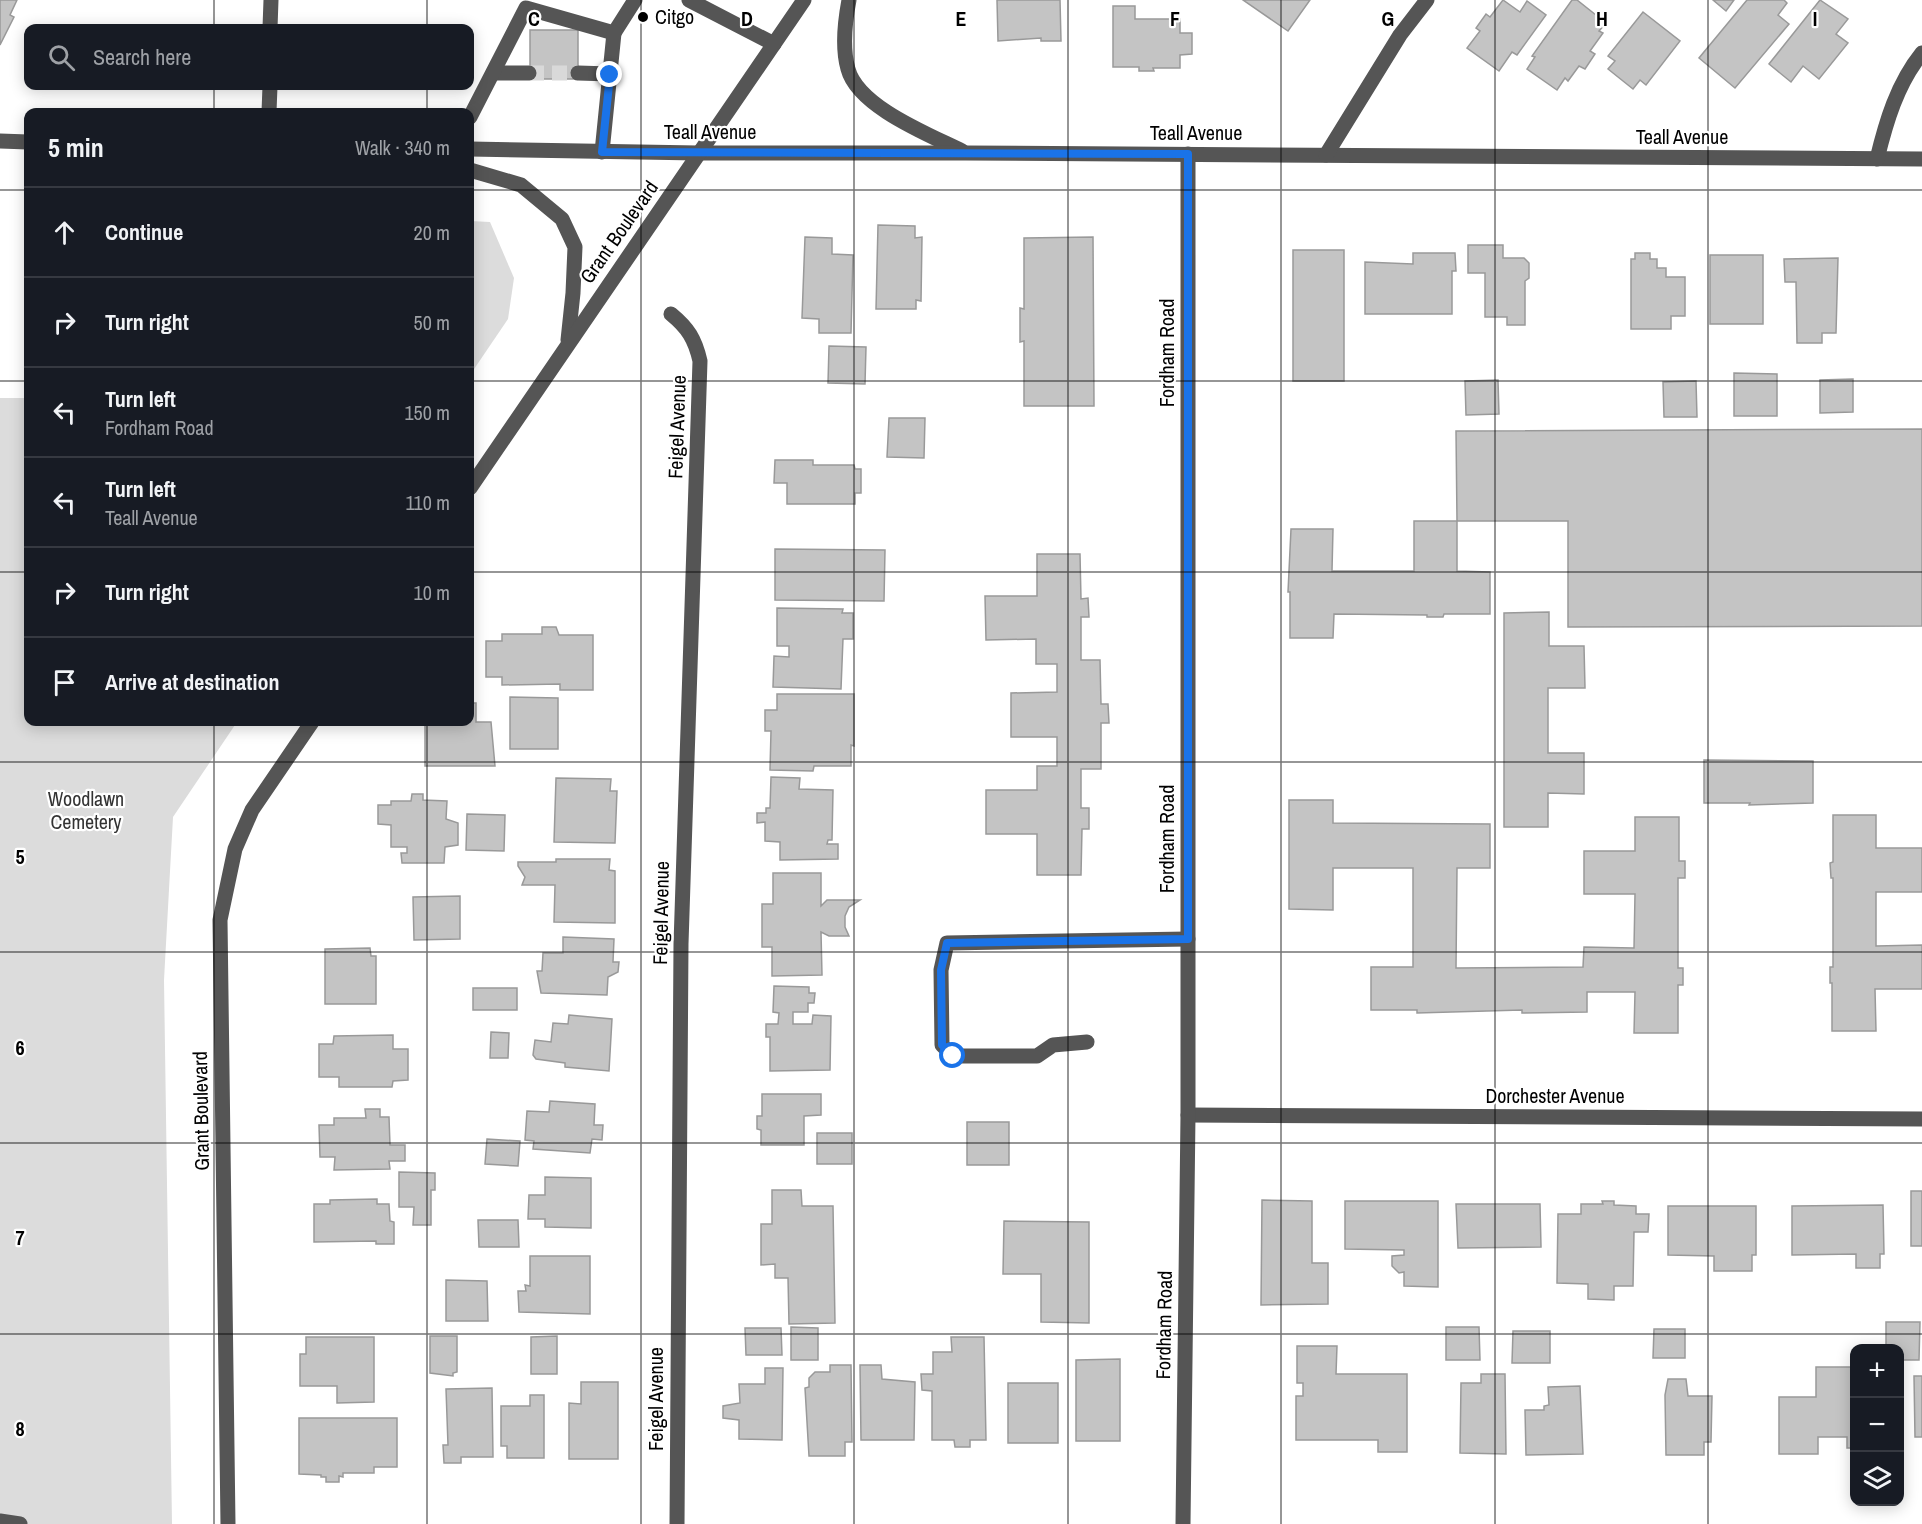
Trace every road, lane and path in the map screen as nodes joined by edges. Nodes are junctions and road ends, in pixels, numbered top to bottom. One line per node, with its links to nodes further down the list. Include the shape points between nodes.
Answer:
1 (271, 0): 8 (street)
2 (635, 0): 9 (street)
3 (689, 0): 7 (street)
4 (804, 0): 10 (street, Grant Boulevard)
5 (849, 0): 24 (street, via 845,25 848,70 860,91 900,120)
6 (1427, 0): 26 (street, via 1400,35)
7 (706, 4): 10 (street)
8 (270, 24)
9 (614, 33): 12 (street, via 526,8); 15 (street)
10 (774, 44): 23 (street, Grant Boulevard)
11 (1922, 53): 27 (street, via 1888,115)
12 (493, 73): 13 (street); 18 (street)
13 (529, 73)
14 (578, 73): 15 (street)
15 (610, 75): 22 (street)
16 (270, 90): 17 (street)
17 (269, 108)
18 (474, 109)
19 (0, 141): 20 (street)
20 (24, 142)
21 (474, 149): 22 (street, Teall Avenue)
22 (602, 152): 23 (street, Teall Avenue)
23 (698, 153): 24 (street, Teall Avenue); 31 (street, Grant Boulevard)
24 (965, 153): 25 (street, Teall Avenue)
25 (1188, 154): 26 (street, Teall Avenue); 34 (street, Fordham Road)
26 (1326, 155): 27 (street, Teall Avenue)
27 (1877, 159): 28 (street, Teall Avenue)
28 (1922, 159)
29 (474, 171): 31 (street, via 520,185 562,219 575,247)
30 (671, 314): 41 (street, Feigel Avenue, via 686,326 700,361 681,944)
31 (567, 343): 32 (street, Grant Boulevard)
32 (474, 482)
33 (309, 726): 40 (street, Grant Boulevard, via 252,810 235,849 220,920)
34 (1188, 939): 35 (street, via 947,943 941,970 942,1045 953,1056 1037,1056 1053,1045); 36 (street, Fordham Road)
35 (1087, 1042)
36 (1188, 1115): 37 (street, Dorchester Avenue); 42 (street, Fordham Road)
37 (1922, 1119)
38 (0, 1521): 39 (street)
39 (20, 1524)
40 (228, 1524)
41 (676, 1524)
42 (1183, 1524)

